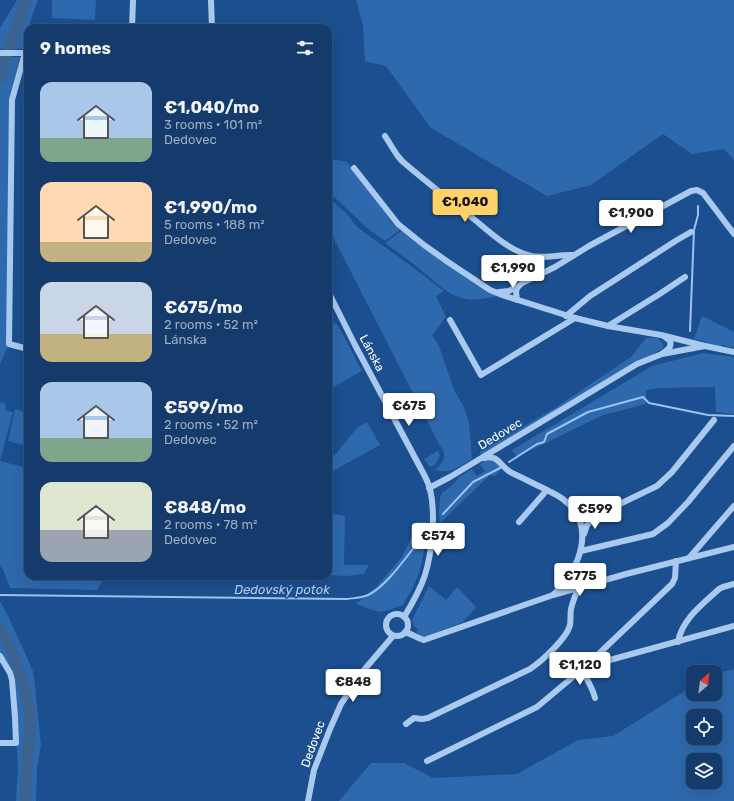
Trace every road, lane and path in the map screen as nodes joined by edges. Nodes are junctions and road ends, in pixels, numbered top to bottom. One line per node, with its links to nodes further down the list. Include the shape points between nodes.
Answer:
1 (133, 0): 3 (street)
2 (212, 0): 4 (street)
3 (132, 24)
4 (212, 24)
5 (0, 53): 6 (street)
6 (24, 53)
7 (24, 62): 24 (street, via 12,100 9,344)
8 (385, 136): 12 (street, via 402,161 508,246 535,257)
9 (354, 168): 15 (street, Dedovec, via 398,224 436,254)
10 (691, 232): 18 (street, via 590,296)
11 (734, 234): 12 (street, via 703,193 694,190)
12 (574, 255): 14 (street)
13 (685, 277): 21 (street)
14 (522, 283): 15 (street, via 506,292); 16 (street, via 516,292)
15 (490, 290): 16 (street, Dedovec)
16 (518, 300): 18 (street, Dedovec)
17 (332, 305): 30 (street, Lánska)
18 (566, 316): 19 (street, Dedovec)
19 (575, 318): 20 (street, via 481,375); 21 (street, Dedovec)
20 (450, 320)
21 (608, 326): 22 (street, Dedovec)
22 (661, 335): 23 (street, Dedovec); 26 (street, via 671,343 669,349)
23 (705, 346): 25 (street, Dedovec); 26 (street, Dedovec)
24 (24, 348)
25 (734, 352)
26 (662, 354): 29 (street, Dedovec, via 637,364)
27 (714, 420): 34 (street, via 672,472 657,486)
28 (734, 446): 38 (street, via 688,502 668,523 653,534)
29 (482, 458): 30 (street, Dedovec); 31 (street, via 494,457 505,469)
30 (429, 488): 44 (street, via 432,519 430,552 425,576)
31 (547, 490): 33 (street, via 564,500); 35 (street)
32 (734, 506): 39 (street)
33 (574, 511): 34 (street, via 585,517); 36 (street, via 580,521)
34 (595, 516): 36 (street, via 587,525)
35 (519, 522)
36 (583, 538): 38 (street)
37 (734, 547): 39 (street)
38 (581, 550): 43 (street, via 567,578)
39 (689, 558): 40 (street)
40 (676, 561): 42 (street); 49 (street, via 672,584)
41 (734, 584): 48 (street, via 718,589 689,618)
42 (579, 588): 43 (street); 54 (street, via 573,599 568,631 539,663 428,718 414,718)
43 (553, 595): 46 (street, via 424,640)
44 (404, 617): 46 (street, via 408,625); 47 (street, via 394,615 387,620 386,629)
45 (734, 626): 48 (street)
46 (405, 632): 47 (street)
47 (393, 636): 57 (street, Dedovec, via 364,670 341,704 314,770)
48 (678, 642): 51 (street)
49 (607, 646): 51 (street, via 608,653); 52 (street)
50 (0, 656): 55 (street, via 12,680 16,743)
51 (613, 659): 52 (street)
52 (584, 667): 53 (street, via 584,675); 56 (street, via 537,707)
53 (595, 698)
54 (406, 724)
55 (0, 743)
56 (427, 761)
57 (308, 801)

